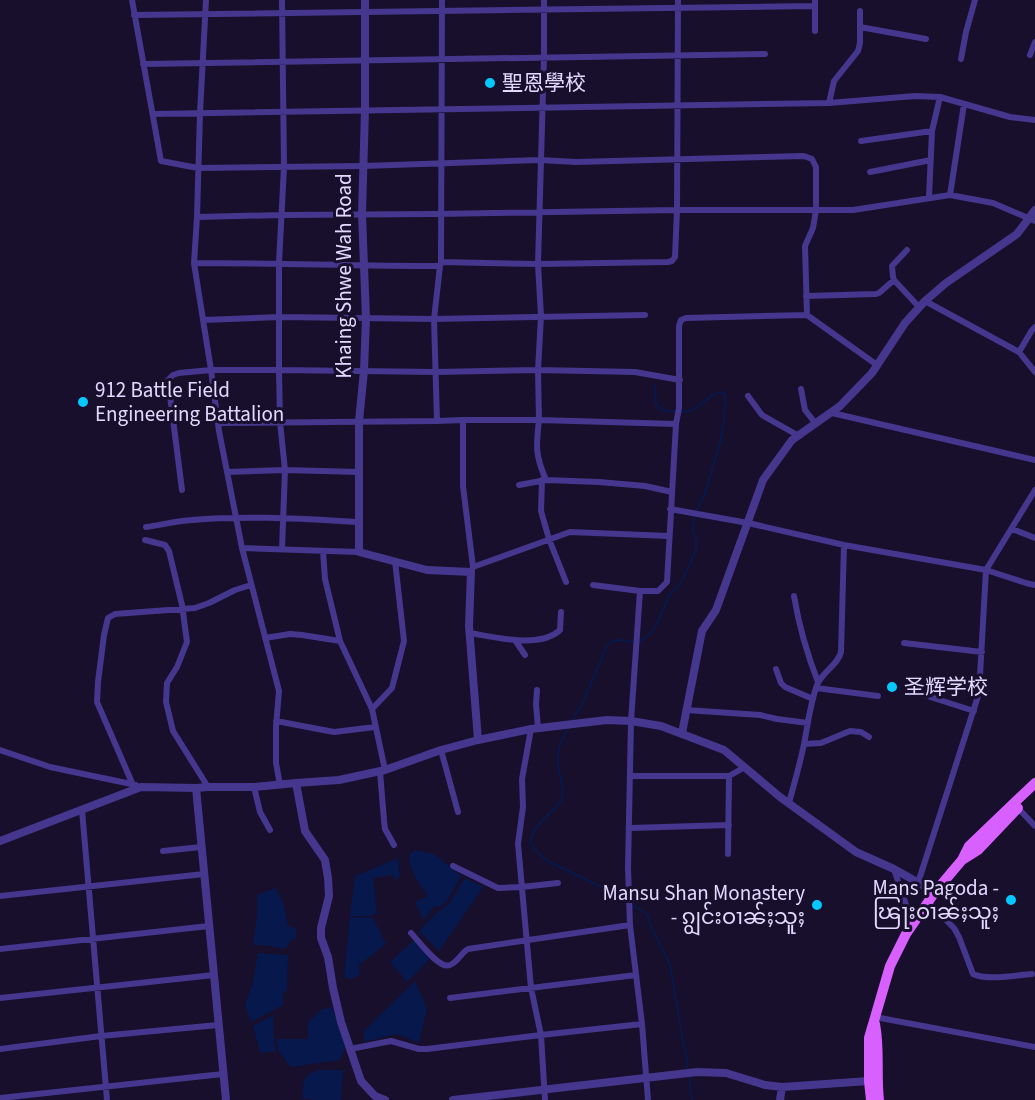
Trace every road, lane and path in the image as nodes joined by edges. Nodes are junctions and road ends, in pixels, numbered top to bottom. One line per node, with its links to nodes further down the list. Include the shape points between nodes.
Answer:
1 (132, 0): 17 (street)
2 (206, 0): 16 (street)
3 (282, 0): 15 (street)
4 (365, 0): 14 (street, Khaing Shwe Wah Road)
5 (442, 0): 12 (street)
6 (544, 0): 11 (street)
7 (678, 0): 10 (street)
8 (975, 0): 27 (street)
9 (815, 3): 10 (street); 19 (street)
10 (678, 8): 11 (street); 23 (street)
11 (544, 10): 12 (street); 25 (street)
12 (442, 11): 14 (street); 26 (street)
13 (860, 11): 18 (street)
14 (365, 12): 15 (street); 28 (street, Khaing Shwe Wah Road)
15 (282, 13): 16 (street); 29 (street)
16 (206, 14): 17 (street); 30 (street)
17 (134, 15): 31 (street)
18 (860, 27): 20 (street); 33 (street, via 858,51 834,81)
19 (815, 31)
20 (926, 39)
21 (1035, 42): 24 (street)
22 (765, 54): 23 (street)
23 (678, 55): 25 (street); 35 (street)
24 (1030, 55)
25 (544, 57): 26 (street); 36 (street)
26 (442, 59): 28 (street); 37 (street)
27 (961, 59)
28 (366, 60): 29 (street); 38 (street, Khaing Shwe Wah Road)
29 (282, 62): 30 (street); 39 (street)
30 (203, 63): 31 (street); 40 (street)
31 (143, 64): 41 (street)
32 (940, 97): 33 (street); 34 (street); 43 (street)
33 (829, 103): 35 (street)
34 (964, 104): 42 (street); 53 (street)
35 (678, 106): 36 (street); 46 (street)
36 (542, 108): 37 (street); 45 (street)
37 (442, 109): 38 (street); 48 (street)
38 (365, 110): 39 (street); 49 (street, Khaing Shwe Wah Road)
39 (283, 112): 40 (street); 50 (street)
40 (200, 113): 41 (street); 51 (street)
41 (153, 114): 51 (street, via 161,161)
42 (1035, 120)
43 (932, 131): 44 (street); 47 (street)
44 (861, 141)
45 (540, 160): 46 (street); 48 (street); 58 (street)
46 (677, 160): 55 (street); 56 (street, via 804,156 812,159 816,167)
47 (931, 160): 52 (street); 54 (street)
48 (441, 162): 49 (street); 60 (street)
49 (363, 166): 50 (street); 59 (street, Khaing Shwe Wah Road)
50 (284, 167): 51 (street); 61 (street)
51 (198, 168): 62 (street)
52 (870, 172)
53 (950, 195): 54 (street); 63 (street, via 993,203)
54 (928, 198): 56 (street, via 853,210)
55 (677, 210): 56 (street); 58 (street); 68 (street, via 672,261)
56 (816, 210): 71 (street, via 805,246)
57 (1035, 210): 63 (street)
58 (540, 213): 60 (street); 68 (street)
59 (362, 214): 60 (street); 61 (street); 69 (street, Khaing Shwe Wah Road)
60 (441, 214): 67 (street)
61 (282, 215): 62 (street); 66 (street)
62 (197, 217): 65 (street)
63 (1032, 220): 72 (street)
64 (907, 250): 70 (street, via 892,267)
65 (194, 263): 66 (street); 79 (street)
66 (279, 263): 69 (street); 76 (street)
67 (440, 264): 68 (street); 69 (street); 78 (street)
68 (538, 264): 75 (street)
69 (364, 266): 77 (street, Khaing Shwe Wah Road)
70 (894, 280): 71 (street, via 876,294); 72 (street)
71 (806, 296): 74 (street)
72 (922, 304): 81 (street); 82 (street)
73 (645, 315): 75 (street)
74 (807, 315): 82 (street); 89 (street, via 681,320)
75 (541, 316): 78 (street); 85 (street)
76 (280, 317): 77 (street); 79 (street); 84 (street)
77 (366, 318): 78 (street); 86 (street, Khaing Shwe Wah Road)
78 (434, 319): 87 (street)
79 (203, 320): 83 (street)
80 (1035, 327): 81 (street)
81 (1019, 352): 88 (street)
82 (877, 365): 92 (street)
83 (211, 370): 84 (street); 98 (street); 108 (street, via 179,373 168,380)
84 (279, 370): 86 (street); 97 (street)
85 (538, 370): 87 (street); 89 (street, via 635,372); 94 (street)
86 (364, 371): 87 (street); 95 (street, Khaing Shwe Wah Road)
87 (436, 372): 96 (street)
88 (1035, 372)
89 (680, 380): 99 (street)
90 (801, 389): 100 (street, via 804,410)
91 (748, 396): 101 (street, via 762,415)
92 (832, 412): 100 (street); 102 (street)
93 (463, 420): 94 (street); 96 (street); 128 (street, via 463,486)
94 (539, 420): 99 (street); 106 (street, via 536,447)
95 (359, 421): 96 (street); 97 (street); 105 (street, Khaing Shwe Wah Road)
96 (437, 421)
97 (280, 422): 98 (street); 103 (street)
98 (218, 423): 104 (street)
99 (675, 423): 110 (street)
100 (816, 424): 101 (street)
101 (799, 436): 115 (street, via 763,480)
102 (1035, 460)
103 (285, 470): 104 (street); 105 (street); 113 (street)
104 (227, 472): 112 (street)
105 (359, 472): 114 (street, Khaing Shwe Wah Road)
106 (544, 480): 107 (street); 110 (street, via 645,486); 120 (street, via 541,511)
107 (519, 485)
108 (182, 490)
109 (1035, 490): 117 (street)
110 (672, 492): 111 (street)
111 (670, 509): 115 (street); 118 (street)
112 (236, 518): 113 (street); 116 (street); 123 (street)
113 (282, 518): 114 (street); 124 (street)
114 (359, 522): 126 (street, Khaing Shwe Wah Road)
115 (748, 523): 122 (street); 152 (street, via 716,610 702,632)
116 (146, 527)
117 (1012, 529): 119 (street); 129 (street)
118 (669, 536): 120 (street, via 570,532); 134 (street, via 667,582 658,591)
119 (1035, 538)
120 (549, 539): 128 (street); 130 (street)
121 (145, 540): 136 (street, via 165,545 169,551)
122 (844, 545): 129 (street); 146 (street, via 841,652)
123 (242, 548): 124 (street); 131 (street)
124 (282, 549): 125 (street)
125 (323, 551): 126 (street); 141 (street, via 325,579)
126 (360, 552): 127 (street)
127 (395, 561): 128 (street, via 427,570); 151 (street, via 404,641 392,688)
128 (472, 569): 138 (street)
129 (986, 570): 133 (street); 143 (street)
130 (566, 582)
131 (251, 585): 136 (street, via 195,608); 139 (street)
132 (593, 585): 134 (street)
133 (1035, 585)
134 (640, 591): 154 (street)
135 (794, 596): 146 (street)
136 (182, 608): 172 (street, via 115,614 108,618 97,702); 173 (street, via 187,642 167,683 166,702 173,731)
137 (561, 612): 140 (street, via 558,632 544,638)
138 (470, 633): 140 (street); 161 (street)
139 (265, 638): 141 (street, via 290,634); 155 (street, via 279,692)
140 (515, 640): 144 (street)
141 (340, 641): 151 (street)
142 (904, 643): 143 (street)
143 (982, 652): 153 (street)
144 (525, 655)
145 (776, 669): 150 (street, via 784,687)
146 (817, 685): 149 (street); 150 (street)
147 (537, 690): 158 (street)
148 (921, 694): 153 (street)
149 (878, 696)
150 (813, 699): 156 (street)
151 (372, 709): 157 (street)
152 (686, 710): 156 (street); 159 (street)
153 (974, 711): 194 (street)
154 (631, 721): 158 (street); 159 (street); 168 (street)
155 (276, 722): 157 (street, via 334,732); 171 (street)
156 (808, 723): 162 (street)
157 (375, 727): 166 (street)
158 (535, 728): 161 (street); 196 (street, via 522,779 518,844)
159 (682, 733): 165 (street, via 724,750)
160 (869, 737): 162 (street, via 850,731 821,743)
161 (478, 740): 164 (street)
162 (804, 744): 177 (street)
163 (0, 750): 172 (street, via 50,767)
164 (441, 750): 166 (street); 180 (street)
165 (745, 767): 167 (street); 177 (street)
166 (382, 771): 169 (street); 186 (street, via 385,829)
167 (729, 776): 168 (street); 181 (street)
168 (630, 777): 183 (street)
169 (296, 783): 171 (street); 220 (street, via 305,831 325,860 329,896 321,938)
170 (1035, 783): 178 (main road)
171 (280, 785): 174 (street)
172 (137, 786): 175 (street); 179 (street)
173 (208, 787): 174 (street); 175 (street)
174 (254, 787): 184 (street, via 260,812)
175 (196, 788): 187 (street)
176 (1035, 792): 178 (main road)
177 (789, 803): 191 (street, via 856,852)
178 (1015, 806): 182 (street); 197 (main road, via 969,846)
179 (82, 810): 185 (street); 195 (street)
180 (458, 812)
181 (729, 825): 183 (street); 189 (street)
182 (1035, 826)
183 (630, 828): 200 (street)
184 (270, 830)
185 (0, 841)
186 (393, 845)
187 (201, 847): 188 (street); 192 (street)
188 (163, 850)
189 (728, 854)
190 (453, 866): 196 (street, via 498,888)
191 (894, 869): 194 (street); 202 (street)
192 (204, 874): 195 (street); 201 (street)
193 (558, 883): 196 (street)
194 (918, 883): 197 (street)
195 (88, 886): 198 (street); 204 (street)
196 (522, 887): 205 (street)
197 (935, 892): 199 (main road)
198 (0, 896)
199 (928, 902): 202 (main road); 207 (street, via 954,928 974,974)
200 (630, 925): 205 (street); 209 (street)
201 (209, 926): 204 (street); 208 (street)
202 (913, 926): 214 (main road, via 890,966)
203 (411, 933): 205 (street, via 444,966 453,964 468,949)
204 (92, 939): 206 (street); 210 (street)
205 (527, 940): 211 (street)
206 (0, 949)
207 (1032, 974)
208 (214, 975): 210 (street); 216 (street)
209 (636, 975): 211 (street); 215 (street)
210 (97, 987): 212 (street); 218 (street)
211 (531, 988): 213 (street); 217 (street)
212 (0, 998)
213 (450, 998)
214 (875, 1019): 219 (street); 224 (main road, via 869,1038); 238 (main road)
215 (642, 1024): 217 (street); 223 (street)
216 (218, 1025): 218 (street); 222 (street)
217 (541, 1035): 220 (street, via 427,1049 391,1041); 227 (street)
218 (101, 1036): 221 (street); 225 (street)
219 (1035, 1047)
220 (350, 1048): 229 (street, via 361,1081)
221 (0, 1049)
222 (223, 1074): 225 (street); 231 (street)
223 (646, 1077): 226 (street, via 726,1073); 227 (street); 235 (street)
224 (869, 1082): 226 (street); 237 (main road)
225 (106, 1086): 228 (street); 230 (street)
226 (782, 1087): 236 (street)
227 (545, 1089): 233 (street); 234 (street)
228 (0, 1098)
229 (374, 1098): 232 (street)
230 (107, 1100)
231 (226, 1100)
232 (385, 1100)
233 (453, 1100)
234 (545, 1100)
235 (648, 1100)
236 (780, 1100)
237 (871, 1100)
238 (879, 1100)

